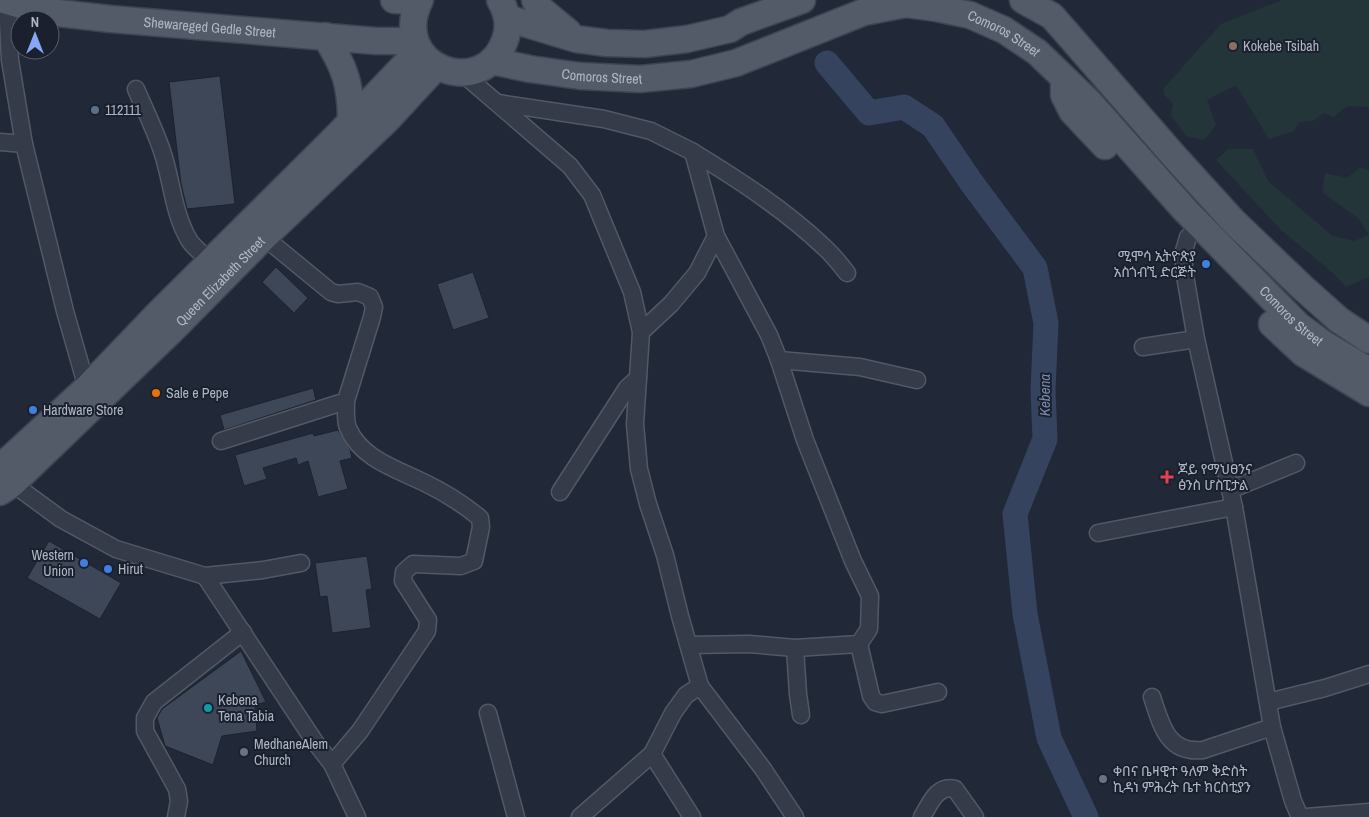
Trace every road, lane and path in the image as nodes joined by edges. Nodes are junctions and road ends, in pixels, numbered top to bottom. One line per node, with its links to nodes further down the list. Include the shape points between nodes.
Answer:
1 (394, 0): 2 (main road)
2 (420, 0): 11 (main road, via 412,28)
3 (535, 0): 10 (main road, via 538,7)
4 (802, 0): 10 (main road, via 730,29 687,39 607,43)
5 (1023, 0): 7 (main road, Comoros Street)
6 (6, 1): 9 (main road, Shewareged Gedle Street, via 41,11 110,19); 19 (street, via 10,60)
7 (1052, 8): 28 (main road, Comoros Street, via 1174,156 1234,222 1339,320)
8 (504, 9): 10 (main road); 12 (main road, via 507,34 502,49)
9 (324, 36): 11 (main road, Shewareged Gedle Street, via 376,41); 17 (main road, via 347,79)
10 (576, 39)
11 (424, 53): 13 (main road, Shewareged Gedle Street, via 448,71); 17 (main road, Queen Elizabeth Street); 22 (main road, Queen Elizabeth Street, via 388,119)
12 (492, 61): 13 (main road, via 478,70); 14 (main road, Comoros Street, via 580,76 640,78 691,74 736,63 864,12 906,4 970,15 1004,30 1037,52)
13 (462, 73): 16 (street)
14 (1064, 79): 23 (main road, via 1064,94 1072,111); 31 (main road, Comoros Street, via 1088,101 1185,210 1298,325)
15 (136, 90): 24 (street, via 162,150 181,224 189,241)
16 (498, 103): 20 (street, via 604,119 651,132); 26 (street, via 570,166 592,196 632,292)
17 (351, 122): 24 (main road, Queen Elizabeth Street)
18 (0, 142): 19 (street)
19 (24, 144): 34 (street)
20 (693, 152): 21 (street); 25 (street, via 775,206 825,247)
21 (716, 236): 26 (street, via 697,273); 30 (street)
22 (264, 237): 36 (street, via 331,292 358,292 370,297 374,307 372,317); 39 (main road, Queen Elizabeth Street, via 156,346)
23 (1188, 237): 27 (street, via 1184,270); 35 (main road, via 1302,353)
24 (211, 262): 34 (main road, Queen Elizabeth Street)
25 (847, 273)
26 (641, 332): 32 (street)
27 (1196, 339): 29 (street); 40 (street)
28 (1369, 340)
29 (1143, 347)
30 (779, 360): 33 (street, via 860,367); 47 (street, via 806,440 870,596 869,629)
31 (1369, 372)
32 (638, 378): 41 (street, via 627,388); 48 (street, via 635,424 639,469)
33 (917, 380)
34 (86, 388): 39 (main road, Queen Elizabeth Street)
35 (1369, 393)
36 (346, 401): 37 (street); 59 (street, via 347,427 361,448 384,464 469,509 480,518 481,527 474,561 461,566 413,564 404,572 403,581 428,620 427,631 365,723)
37 (221, 441)
38 (1296, 462): 40 (street)
39 (3, 479): 45 (street, via 61,519 116,549)
40 (1230, 490): 42 (street)
41 (560, 492)
42 (1234, 507): 43 (street); 54 (street)
43 (1098, 533)
44 (301, 563): 45 (street)
45 (205, 576): 46 (street)
46 (243, 632): 59 (street); 62 (street, via 154,702 145,718 145,730 177,790 180,801)
47 (859, 644): 49 (street); 52 (street, via 870,696 875,702 882,704)
48 (689, 645): 49 (street, via 749,644); 51 (street)
49 (795, 648): 56 (street)
50 (1369, 674): 54 (street)
51 (700, 686): 58 (street, via 686,695 673,713); 66 (street)
52 (938, 692)
53 (1152, 697): 57 (street, via 1162,729 1174,744 1193,751)
54 (1268, 702): 57 (street)
55 (488, 713): 63 (street)
56 (801, 715)
57 (1272, 727): 69 (street)
58 (652, 754): 64 (street); 65 (street)
59 (332, 764): 61 (street)
60 (1369, 812): 70 (street)
61 (355, 816)
62 (176, 817)
63 (516, 817)
64 (580, 817)
65 (692, 817)
66 (796, 817)
67 (922, 817): 68 (street, via 940,790 948,787 955,788)
68 (975, 817)
69 (1300, 817)
70 (1306, 817)

